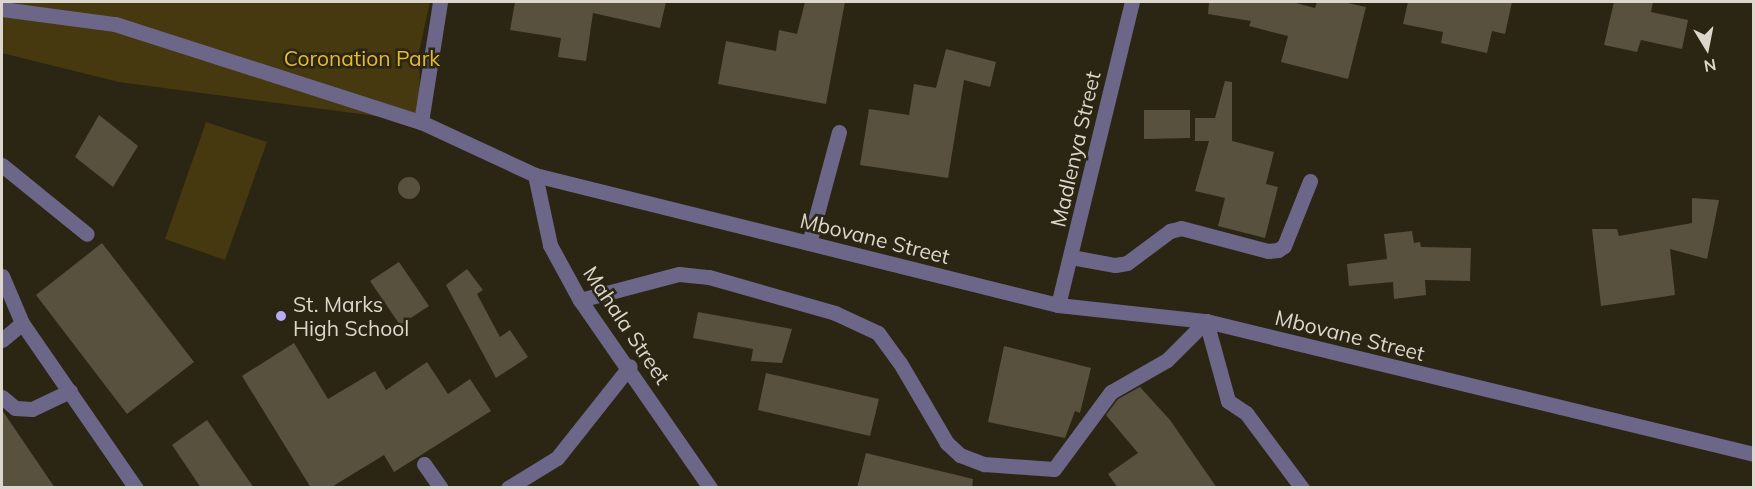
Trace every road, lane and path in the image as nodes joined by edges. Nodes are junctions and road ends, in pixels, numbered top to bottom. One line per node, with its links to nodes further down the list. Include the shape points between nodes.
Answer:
1 (440, 2): 4 (street)
2 (1132, 2): 11 (street, Madlenya Street)
3 (2, 9): 4 (street, Mbovane Street, via 115,24)
4 (421, 122): 7 (street, Mbovane Street)
5 (839, 132): 10 (street)
6 (2, 165): 9 (street)
7 (535, 175): 10 (street, Mbovane Street); 13 (street, Mahala Street, via 550,244)
8 (1310, 181): 11 (street, via 1284,246 1278,250 1268,251 1181,228 1170,231 1127,263 1114,265)
9 (87, 234)
10 (809, 243): 14 (street, Mbovane Street)
11 (1071, 257): 14 (street, Madlenya Street)
12 (2, 276): 16 (street)
13 (580, 300): 15 (street, via 679,274 709,277 835,312 878,333 947,443 960,455 984,464 1054,468 1111,392 1167,360); 18 (street, Mahala Street)
14 (1058, 305): 15 (street, Mbovane Street)
15 (1206, 321): 21 (street, Mbovane Street); 27 (street, via 1228,401 1246,413)
16 (22, 323): 17 (street); 19 (street)
17 (2, 340)
18 (630, 366): 25 (street, via 558,458); 26 (street, Mahala Street)
19 (70, 391): 20 (street, via 32,409 15,408); 23 (street)
20 (2, 397)
21 (1754, 454)
22 (424, 464): 24 (street)
23 (136, 488)
24 (441, 488)
25 (508, 488)
26 (710, 488)
27 (1302, 488)

